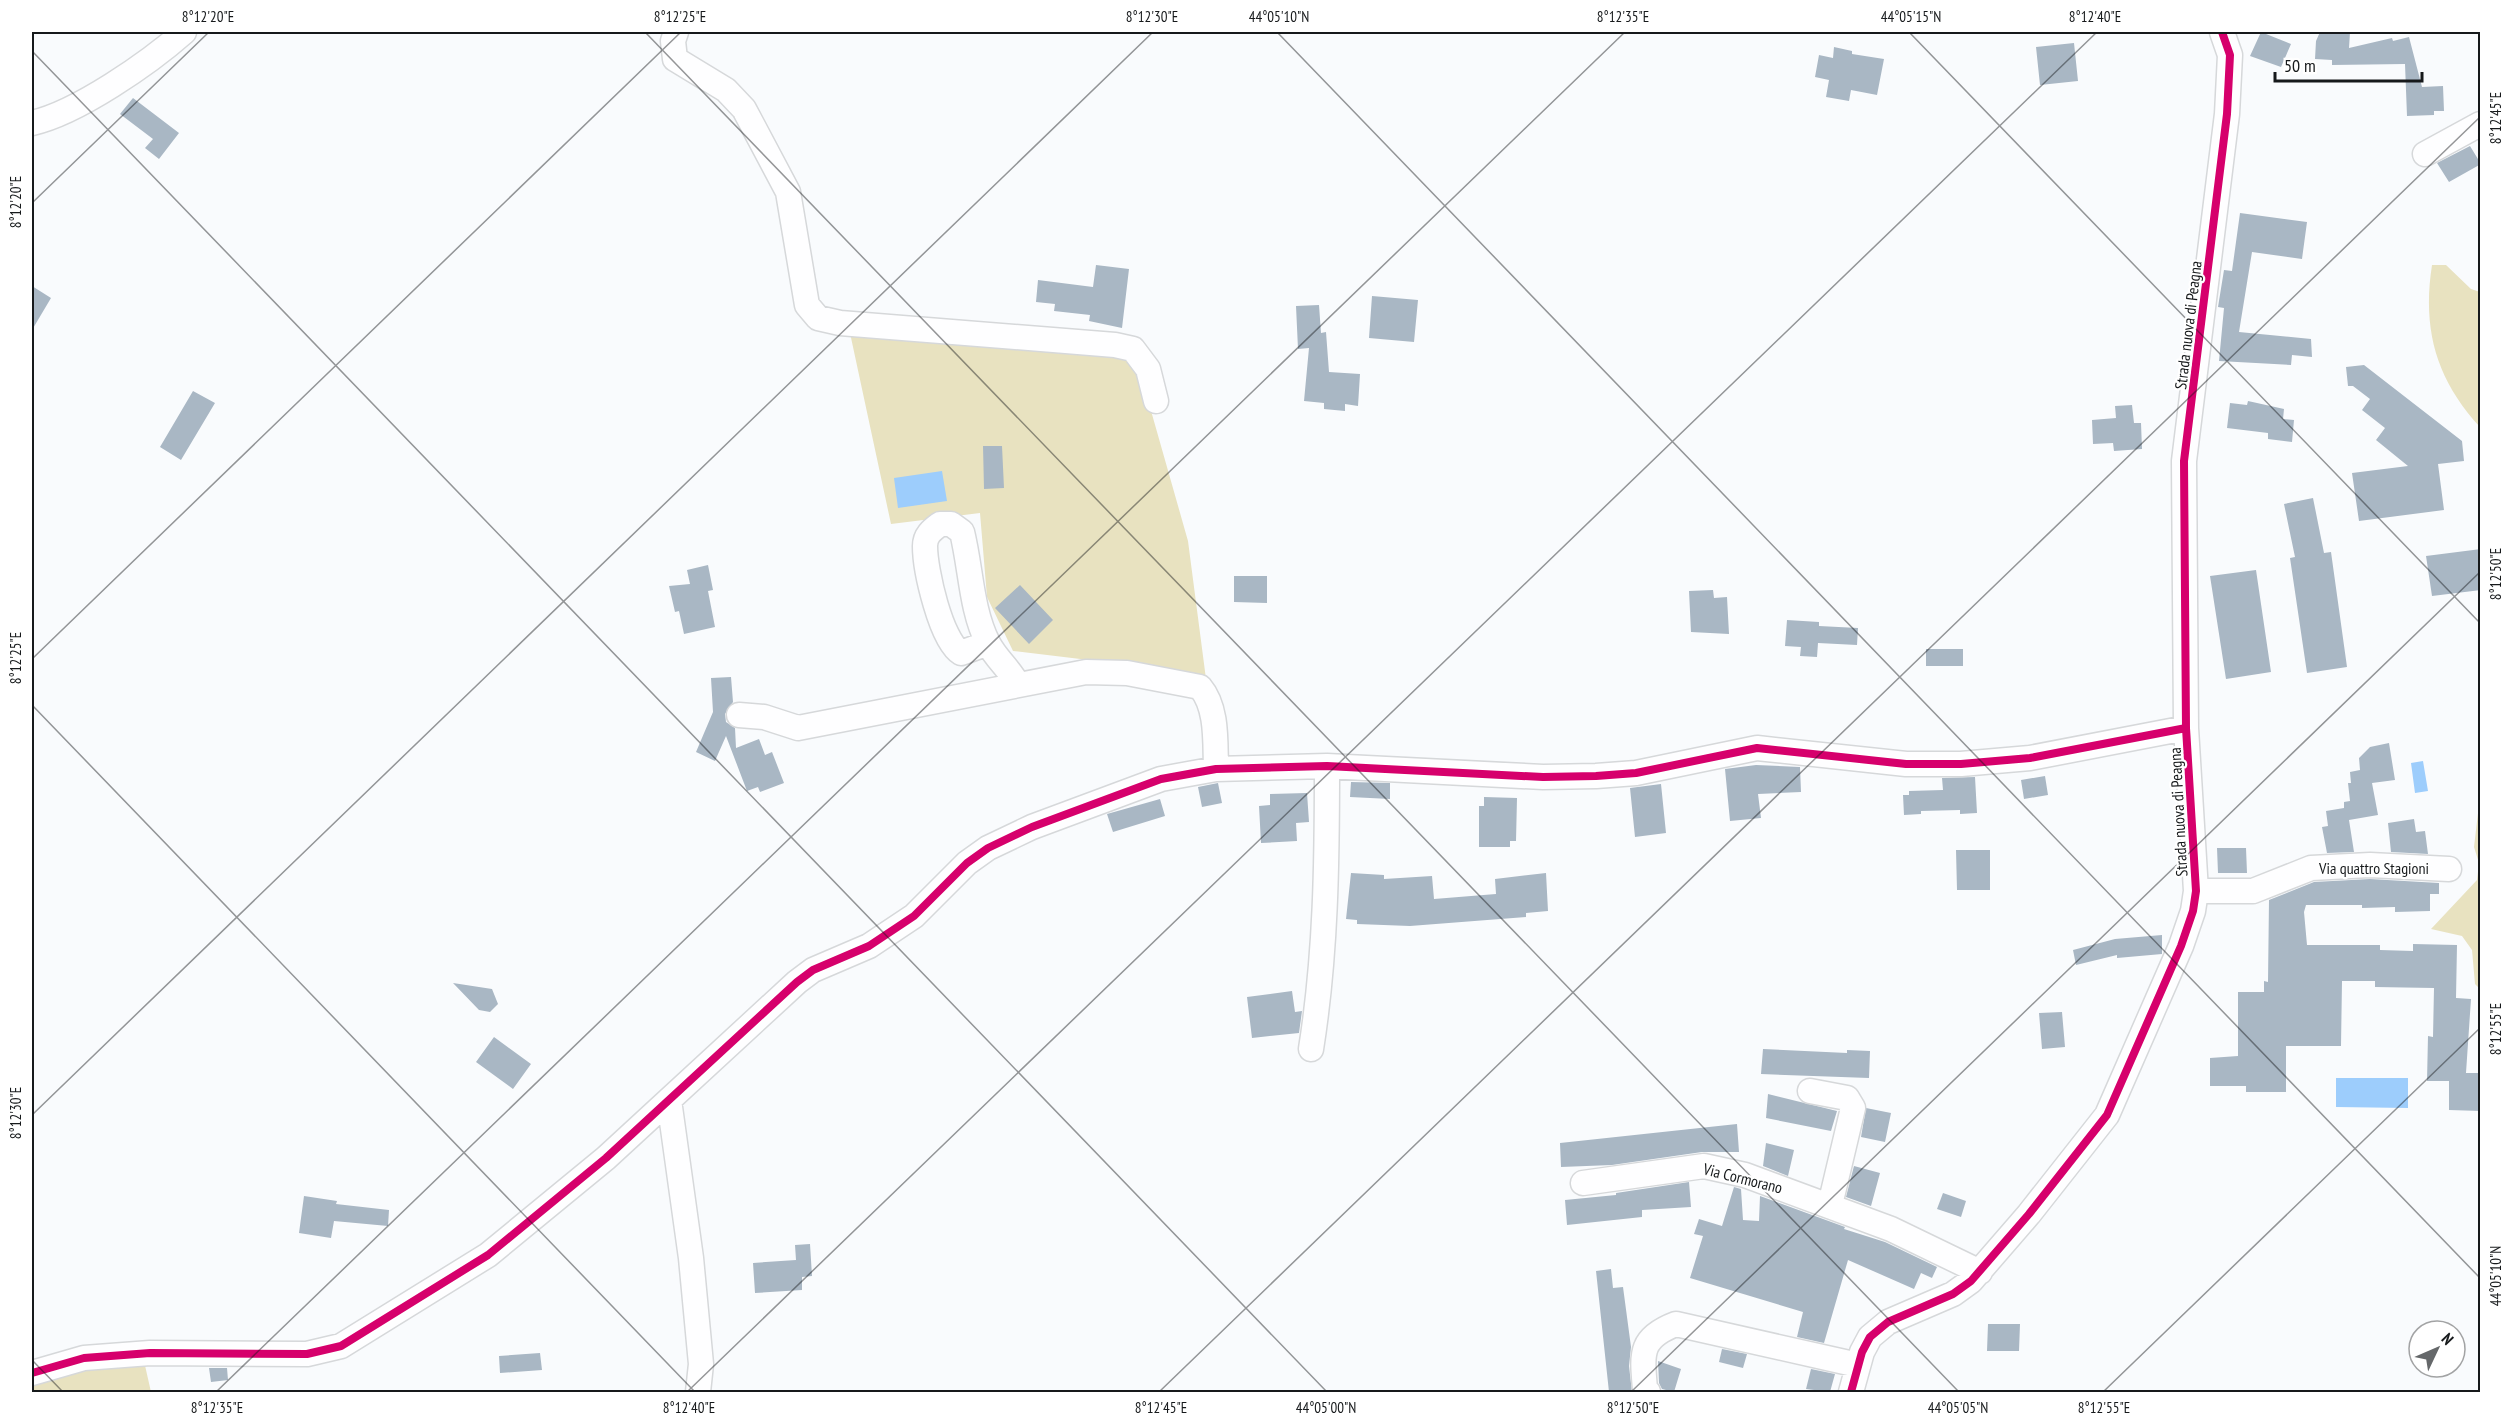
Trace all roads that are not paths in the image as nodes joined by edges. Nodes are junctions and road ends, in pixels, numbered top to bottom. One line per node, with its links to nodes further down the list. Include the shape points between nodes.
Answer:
1 (184, 32): 4 (street, via 154,59 92,96)
2 (676, 32): 7 (street, via 675,59 726,90 744,109 789,192 807,305 818,318 1133,349 1148,369)
3 (2222, 32): 11 (street, Strada nuova di Peagna, via 2230,55 2228,114 2184,461)
4 (32, 123)
5 (2481, 124): 6 (street)
6 (2425, 154)
7 (1156, 401)
8 (988, 643): 8 (street, via 962,532 951,524 940,524 928,533 925,545 938,614 952,647 961,653); 9 (street)
9 (1018, 685): 10 (street, via 798,728 764,717); 13 (street, via 1086,672 1127,673 1200,687 1208,697)
10 (739, 716)
11 (2186, 728): 12 (street, via 2030,758 1961,764 1906,764 1757,748 1636,773 1596,776); 15 (street, Strada nuova di Peagna)
12 (1327, 766): 13 (street); 16 (street, via 1325,928 1321,989)
13 (1216, 769): 18 (street, via 1161,780 1032,827 988,848 967,863 914,916 869,946 813,970 796,982)
14 (2449, 869): 15 (street, Via quattro Stagioni, via 2370,865 2311,868 2253,891)
15 (2196, 891): 21 (street, Strada nuova di Peagna, via 2181,946 2107,1115)
16 (1311, 1049)
17 (1809, 1091): 20 (street, via 1847,1098 1853,1108)
18 (669, 1100): 23 (street, via 606,1158 488,1255 341,1346 307,1354 150,1353 84,1358); 24 (street, via 702,1364)
19 (1583, 1184): 20 (street, Via Cormorano, via 1704,1166 1762,1180)
20 (1830, 1205): 21 (street, Via Cormorano)
21 (1980, 1272): 22 (street, Strada nuova di Peagna, via 1953,1294 1888,1322 1870,1337)
22 (1858, 1365): 25 (street, via 1676,1324 1661,1329 1647,1342 1642,1354); 26 (street, Strada nuova di Peagna)
23 (32, 1373)
24 (698, 1392)
25 (1648, 1392)
26 (1851, 1392)

